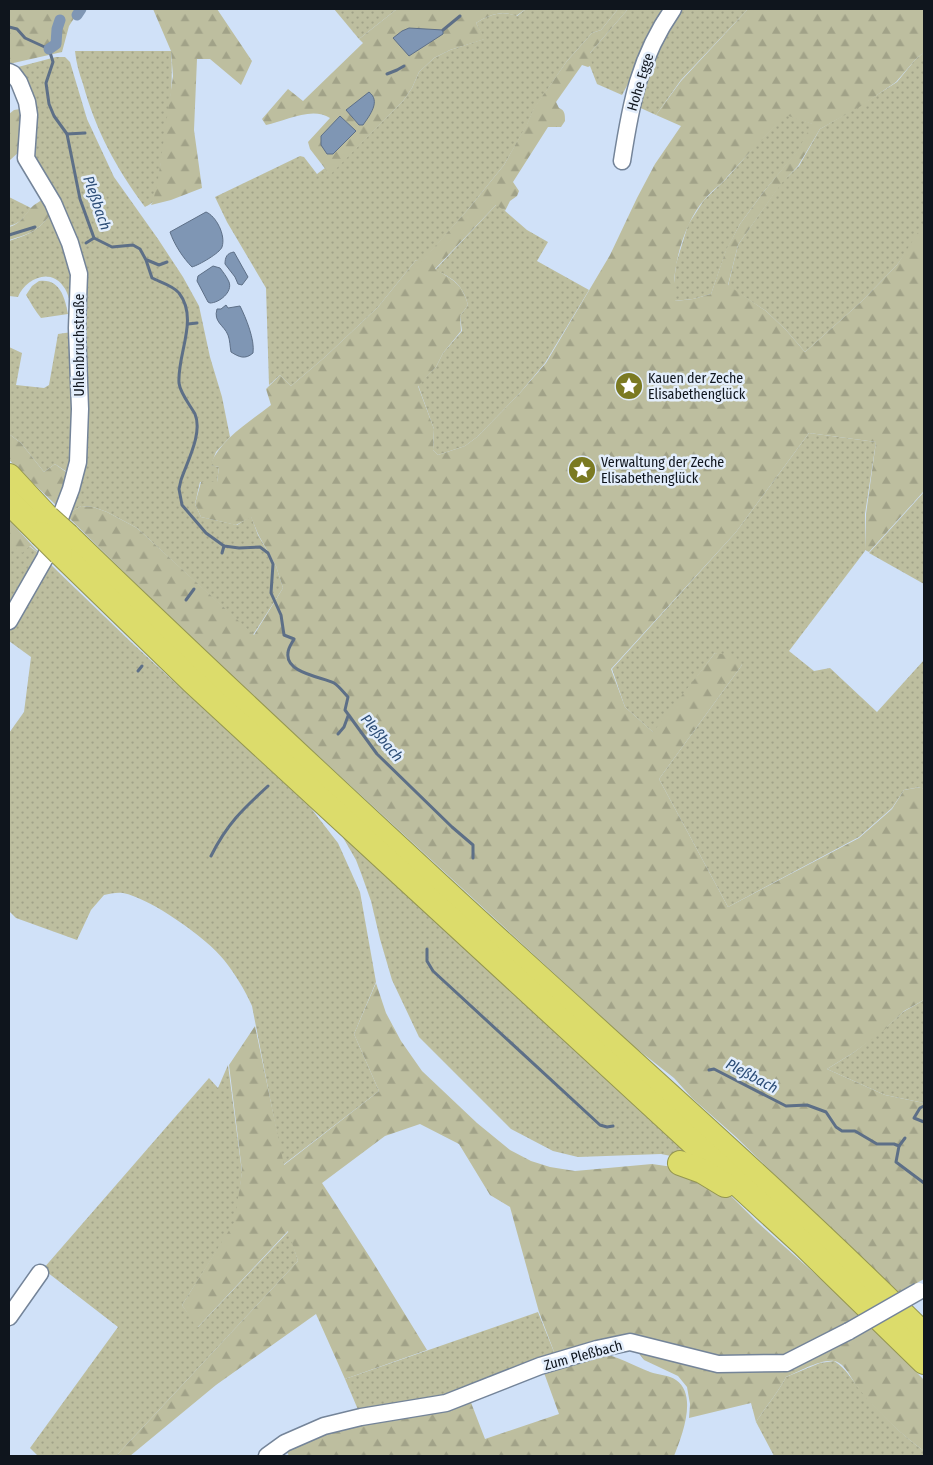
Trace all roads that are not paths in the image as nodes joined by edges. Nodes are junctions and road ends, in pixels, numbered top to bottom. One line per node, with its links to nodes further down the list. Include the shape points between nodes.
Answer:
1 (673, 9): 3 (street, Hohe Egge, via 644,60)
2 (9, 72): 8 (street, Uhlenbruchstraße, via 19,82 27,102 26,158 53,203 70,243 80,287 76,476 45,558)
3 (622, 161)
4 (9, 476): 6 (highway)
5 (9, 502): 6 (highway)
6 (45, 526): 7 (highway, bridge)
7 (64, 545): 9 (highway, via 192,681); 16 (highway, via 216,677 742,1162)
8 (9, 621)
9 (282, 764): 10 (highway); 12 (highway)
10 (334, 832)
11 (680, 1164): 12 (highway, via 720,1181)
12 (803, 1244): 17 (highway)
13 (40, 1273): 15 (street)
14 (921, 1289): 18 (street, Zum Pleßbach, bridge, via 786,1364 718,1364 630,1342 540,1366 446,1403 343,1420 285,1443)
15 (9, 1317)
16 (924, 1335)
17 (924, 1362)
18 (267, 1456)

